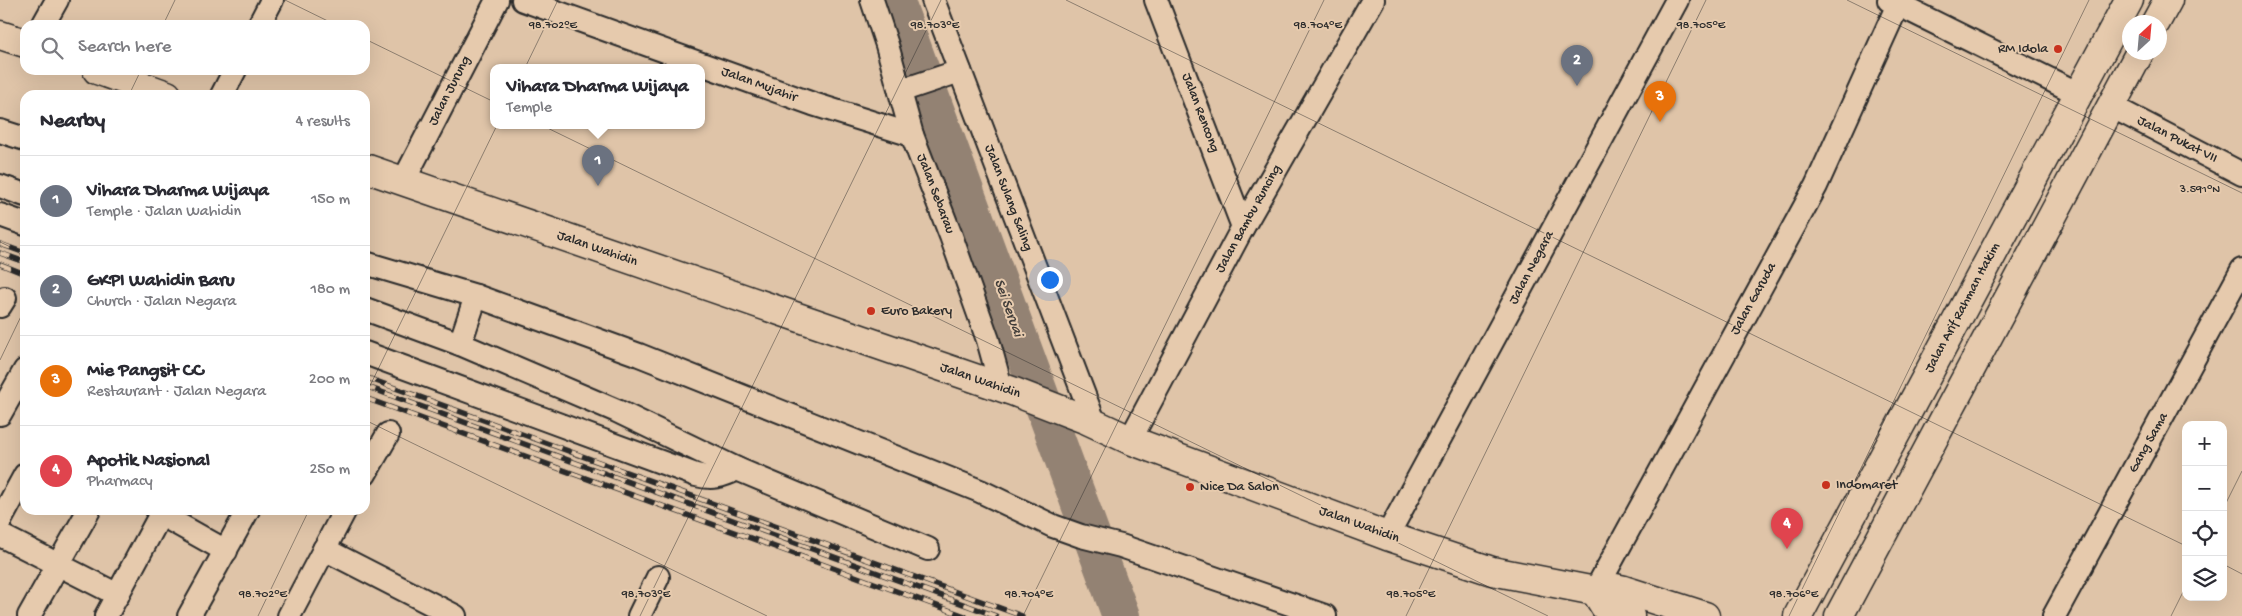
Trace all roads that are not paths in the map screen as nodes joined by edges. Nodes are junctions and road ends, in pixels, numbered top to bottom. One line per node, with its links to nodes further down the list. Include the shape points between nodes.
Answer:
1 (57, 0): 14 (street)
2 (272, 0): 15 (street)
3 (497, 0): 34 (street, Jalan Jurung)
4 (522, 0): 19 (street, Jalan Mujahir)
5 (872, 0): 24 (street, Jalan Sebarau)
6 (933, 0): 21 (street, Jalan Sulang Saling)
7 (1156, 0): 39 (street, Jalan Rencong)
8 (1373, 0): 39 (street, Jalan Bambu Runcing)
9 (1677, 0): 62 (street, Jalan Negara)
10 (2129, 0): 27 (street, Jalan Arif Rahman Hakim)
11 (2168, 0): 13 (street)
12 (1896, 2): 27 (street); 68 (street, Jalan Garuda, via 1816,186)
13 (2160, 15)
14 (46, 20)
15 (262, 20)
16 (0, 35): 17 (street)
17 (20, 41)
18 (2136, 60): 28 (street)
19 (701, 64)
20 (705, 65): 30 (street, Jalan Mujahir)
21 (955, 73): 24 (street); 49 (street, Jalan Sulang Saling)
22 (111, 75): 25 (street)
23 (232, 75): 26 (street)
24 (906, 89): 30 (street, Jalan Sebarau)
25 (153, 90)
26 (225, 90)
27 (2079, 94): 79 (street, Jalan Arif Rahman Hakim)
28 (2111, 106): 33 (street, Jalan Pukat VII); 80 (street)
29 (0, 131): 31 (street)
30 (912, 135): 47 (street, Jalan Sebarau)
31 (20, 137)
32 (370, 170): 34 (street, Jalan Wahidin)
33 (2242, 174)
34 (403, 182): 47 (street, Jalan Wahidin)
35 (0, 186): 36 (street)
36 (20, 193)
37 (0, 215): 38 (street)
38 (20, 222)
39 (1243, 227): 51 (street, Jalan Bambu Runcing)
40 (370, 264): 42 (street)
41 (2242, 270): 81 (street, Gang Sama)
42 (476, 296): 44 (street); 76 (street, via 649,359 980,491 1053,526)
43 (370, 311): 44 (street)
44 (460, 344): 53 (street, via 617,411)
45 (370, 355): 53 (street, via 696,474 715,478)
46 (20, 379): 48 (street)
47 (1007, 389): 49 (street, Jalan Wahidin)
48 (0, 414)
49 (1091, 422): 51 (street, Jalan Wahidin)
50 (388, 434): 52 (street)
51 (1130, 440): 62 (street, Jalan Wahidin)
52 (370, 465)
53 (736, 469): 64 (street)
54 (20, 484): 60 (street)
55 (86, 515): 66 (street)
56 (159, 515): 69 (street)
57 (166, 515): 65 (street)
58 (245, 515): 65 (street)
59 (342, 515): 63 (street)
60 (0, 522)
61 (0, 534): 66 (street)
62 (1388, 536): 68 (street, Jalan Wahidin, via 1492,571)
63 (324, 549): 73 (street); 74 (street)
64 (928, 549)
65 (226, 551): 72 (street)
66 (59, 564): 69 (street); 70 (street)
67 (658, 577): 75 (street)
68 (1595, 591): 77 (street, via 1606,607); 78 (street, Jalan Wahidin, via 1624,590)
69 (118, 595): 71 (street)
70 (29, 616)
71 (106, 616)
72 (189, 616)
73 (289, 616)
74 (455, 616)
75 (639, 616)
76 (1325, 616)
77 (1630, 616)
78 (1705, 616)
79 (1798, 616)
80 (1839, 616)
81 (2054, 616)

